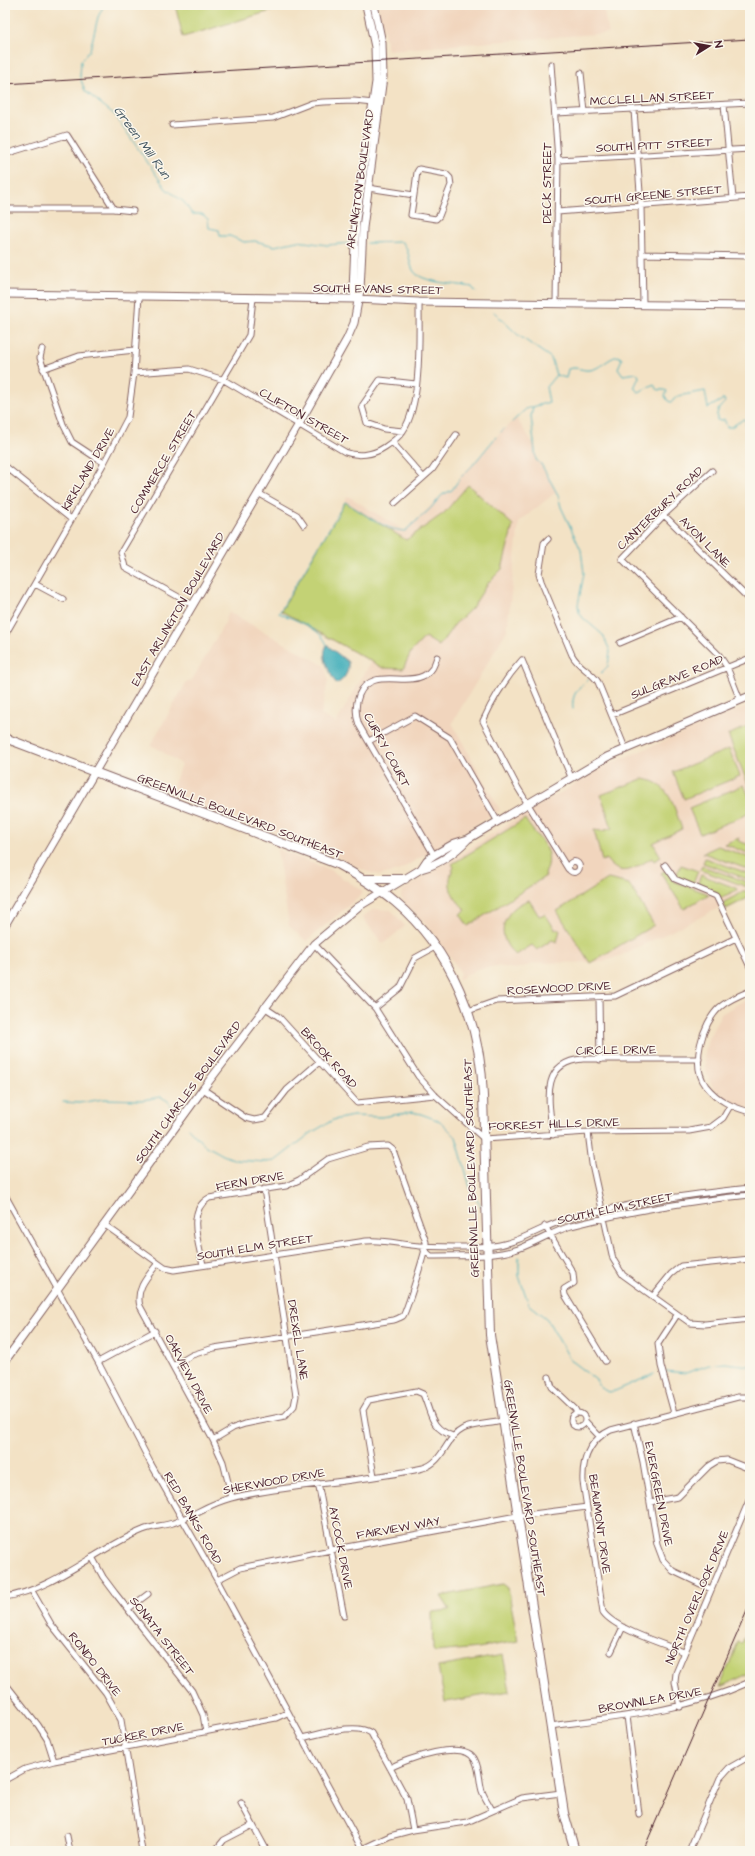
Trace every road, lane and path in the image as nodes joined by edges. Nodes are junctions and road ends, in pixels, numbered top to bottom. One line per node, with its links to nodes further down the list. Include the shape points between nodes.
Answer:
1 (374, 5): 5 (main road, ARLINGTON BOULEVARD)
2 (668, 5): 3 (street)
3 (683, 5)
4 (366, 8): 5 (main road, via 378,41); 8 (main road, ARLINGTON BOULEVARD, via 376,62)
5 (382, 43): 8 (main road, ARLINGTON BOULEVARD, via 384,67)
6 (551, 64): 13 (street, DECK STREET)
7 (581, 73): 12 (street)
8 (377, 103): 14 (street, via 312,103 273,118); 20 (main road, ARLINGTON BOULEVARD)
9 (750, 103): 10 (street, MCCLELLAN STREET)
10 (724, 105): 11 (street, MCCLELLAN STREET); 16 (street)
11 (634, 110): 12 (street, MCCLELLAN STREET); 18 (street)
12 (585, 112): 13 (street, MCCLELLAN STREET)
13 (556, 113): 19 (street, DECK STREET)
14 (172, 125)
15 (750, 149): 16 (street, SOUTH PITT STREET)
16 (729, 150): 18 (street, SOUTH PITT STREET); 23 (street)
17 (5, 154): 26 (street, via 67,135)
18 (637, 157): 19 (street, SOUTH PITT STREET); 24 (street)
19 (558, 160): 28 (street, DECK STREET)
20 (365, 188): 21 (street); 34 (main road, ARLINGTON BOULEVARD, via 355,244 353,291)
21 (414, 195): 21 (street, via 411,215 436,218 451,185 450,178 446,174 419,169)
22 (750, 197): 23 (street, SOUTH GREENE STREET)
23 (733, 198): 24 (street, SOUTH GREENE STREET)
24 (641, 206): 28 (street, SOUTH GREENE STREET); 29 (street)
25 (5, 209): 26 (street)
26 (114, 209): 27 (street)
27 (133, 211)
28 (557, 212): 36 (street, DECK STREET)
29 (642, 254): 30 (street); 37 (street)
30 (750, 256)
31 (5, 294): 32 (main road, SOUTH EVANS STREET)
32 (139, 296): 33 (main road, SOUTH EVANS STREET); 40 (street, KIRKLAND DRIVE)
33 (253, 298): 34 (main road, SOUTH EVANS STREET); 43 (street, COMMERCE STREET, via 249,335)
34 (357, 299): 35 (main road, SOUTH EVANS STREET); 45 (main road, EAST ARLINGTON BOULEVARD, via 356,315 349,335)
35 (419, 302): 36 (main road, SOUTH EVANS STREET); 44 (street, CLIFTON STREET)
36 (556, 302): 37 (main road, SOUTH EVANS STREET)
37 (642, 303): 38 (main road, SOUTH EVANS STREET)
38 (750, 306)
39 (42, 349): 41 (street, via 40,358)
40 (135, 350): 41 (street, via 79,356); 42 (street, KIRKLAND DRIVE)
41 (43, 369): 49 (street, via 72,442)
42 (134, 373): 43 (street, CLIFTON STREET, via 189,369); 49 (street, KIRKLAND DRIVE, via 128,417)
43 (224, 380): 45 (street, CLIFTON STREET); 62 (street, COMMERCE STREET, via 121,552 125,567)
44 (416, 384): 46 (street, CLIFTON STREET, via 413,408); 46 (street, via 380,380 362,406 367,422 384,429)
45 (299, 424): 48 (street, CLIFTON STREET, via 335,447 353,455 377,452); 53 (main road, EAST ARLINGTON BOULEVARD)
46 (404, 431): 48 (street, CLIFTON STREET)
47 (456, 435): 52 (street, via 432,470)
48 (392, 442): 52 (street)
49 (104, 463): 56 (street, KIRKLAND DRIVE)
50 (5, 467): 56 (street)
51 (712, 471): 55 (street, CANTERBURY ROAD)
52 (423, 477): 54 (street)
53 (258, 493): 57 (street, via 297,515); 62 (main road, EAST ARLINGTON BOULEVARD)
54 (395, 504)
55 (664, 515): 61 (street, AVON LANE); 63 (street, CANTERBURY ROAD, via 622,559)
56 (71, 519): 59 (street, KIRKLAND DRIVE)
57 (304, 525)
58 (548, 539): 71 (street, via 544,543 539,574 541,581 572,655 578,665 595,678)
59 (35, 584): 60 (street); 64 (street, KIRKLAND DRIVE)
60 (63, 599)
61 (750, 600)
62 (193, 605): 75 (main road, EAST ARLINGTON BOULEVARD)
63 (681, 617): 65 (street); 68 (street, via 719,655)
64 (5, 635)
65 (620, 643)
66 (437, 657): 73 (street, CURRY COURT, via 433,668 422,677 382,678 370,683 361,691 355,706 356,718)
67 (750, 658): 68 (street, SULGRAVE ROAD)
68 (727, 668): 70 (street); 71 (street, SULGRAVE ROAD)
69 (750, 696): 70 (main road, SOUTH CHARLES BOULEVARD)
70 (740, 700): 74 (main road, SOUTH CHARLES BOULEVARD)
71 (612, 715): 74 (street)
72 (5, 738): 75 (highway, GREENVILLE BOULEVARD SOUTHEAST)
73 (369, 741): 78 (street, via 415,716 421,719 450,738); 80 (street, CURRY COURT)
74 (625, 748): 76 (main road, SOUTH CHARLES BOULEVARD)
75 (94, 773): 86 (highway, GREENVILLE BOULEVARD SOUTHEAST, via 324,858); 89 (main road, EAST ARLINGTON BOULEVARD)
76 (571, 777): 77 (main road, SOUTH CHARLES BOULEVARD); 77 (street, via 522,660 495,698 483,721)
77 (527, 804): 78 (main road, SOUTH CHARLES BOULEVARD); 81 (street)
78 (498, 822): 79 (main road, SOUTH CHARLES BOULEVARD)
79 (468, 839): 80 (main road, SOUTH CHARLES BOULEVARD); 84 (main road, SOUTH CHARLES BOULEVARD, via 458,849 431,866)
80 (434, 855): 84 (main road, SOUTH CHARLES BOULEVARD)
81 (563, 858): 82 (street); 85 (street)
82 (572, 862): 85 (street); 85 (street, via 578,863 578,870 572,872)
83 (665, 865): 90 (street, via 674,879 716,896)
84 (421, 869): 87 (main road, SOUTH CHARLES BOULEVARD)
85 (568, 869)
86 (362, 879): 87 (highway); 88 (highway, GREENVILLE BOULEVARD SOUTHEAST)
87 (405, 879): 88 (main road, SOUTH CHARLES BOULEVARD)
88 (383, 892): 91 (main road, SOUTH CHARLES BOULEVARD, via 345,916); 92 (highway, GREENVILLE BOULEVARD SOUTHEAST, via 409,916)
89 (5, 925)
90 (736, 938): 93 (street); 95 (street, ROSEWOOD DRIVE, via 622,993)
91 (314, 944): 96 (main road, SOUTH CHARLES BOULEVARD); 97 (street, FORREST HILLS DRIVE)
92 (434, 947): 97 (street, via 416,958 400,988); 98 (highway, GREENVILLE BOULEVARD SOUTHEAST, via 454,978)
93 (750, 967)
94 (750, 991): 99 (street, via 721,1006 709,1020 701,1037)
95 (599, 998): 98 (street, ROSEWOOD DRIVE, via 496,1001); 100 (street)
96 (264, 1007): 101 (street, BROOK ROAD, via 279,1017); 102 (main road, SOUTH CHARLES BOULEVARD)
97 (375, 1008): 103 (street, FORREST HILLS DRIVE, via 418,1076)
98 (468, 1011): 108 (highway, GREENVILLE BOULEVARD SOUTHEAST, via 482,1074)
99 (699, 1058): 100 (street, CIRCLE DRIVE); 104 (street, via 705,1085)
100 (600, 1060): 107 (street, CIRCLE DRIVE, via 566,1062 556,1070 549,1087)
101 (319, 1062): 102 (street, via 287,1090 265,1118 246,1118); 103 (street, BROOK ROAD, via 357,1103)
102 (203, 1089): 119 (main road, SOUTH CHARLES BOULEVARD)
103 (435, 1095): 108 (street, FORREST HILLS DRIVE)
104 (730, 1106): 105 (street); 106 (street, FORREST HILLS DRIVE, via 723,1118 711,1126 690,1131)
105 (750, 1112)
106 (588, 1132): 107 (street, FORREST HILLS DRIVE); 117 (street)
107 (552, 1135): 108 (street, FORREST HILLS DRIVE)
108 (484, 1139): 125 (highway, GREENVILLE BOULEVARD SOUTHEAST)
109 (750, 1188): 111 (street, SOUTH ELM STREET)
110 (264, 1189): 123 (street, FERN DRIVE, via 286,1186 328,1159 368,1147 388,1146 393,1150); 128 (street, DREXEL LANE); 133 (street, FERN DRIVE, via 209,1198 202,1202 198,1208 196,1224)
111 (712, 1192): 114 (street, SOUTH ELM STREET); 115 (street)
112 (5, 1195): 134 (street, RED BANKS ROAD)
113 (750, 1195): 115 (street, SOUTH ELM STREET)
114 (665, 1199): 116 (street); 117 (street, SOUTH ELM STREET)
115 (712, 1199): 116 (street, SOUTH ELM STREET)
116 (666, 1206): 118 (street, SOUTH ELM STREET)
117 (602, 1212): 118 (street); 120 (street, SOUTH ELM STREET)
118 (604, 1219): 121 (street, SOUTH ELM STREET); 135 (street, via 613,1259 623,1275)
119 (105, 1225): 132 (street, SOUTH ELM STREET); 134 (main road, SOUTH CHARLES BOULEVARD)
120 (546, 1226): 121 (street); 122 (street, SOUTH ELM STREET)
121 (550, 1234): 126 (street, SOUTH ELM STREET); 141 (street, via 573,1273 574,1283 564,1289 565,1296)
122 (511, 1242): 125 (street, SOUTH ELM STREET); 126 (street)
123 (424, 1246): 124 (street, SOUTH ELM STREET); 127 (street); 128 (street, SOUTH ELM STREET, via 379,1240)
124 (453, 1246): 125 (street, SOUTH ELM STREET); 130 (street)
125 (486, 1246): 129 (highway, GREENVILLE BOULEVARD SOUTHEAST)
126 (513, 1250): 129 (street, SOUTH ELM STREET)
127 (425, 1252): 130 (street, SOUTH ELM STREET, via 431,1256); 139 (street, via 403,1315 394,1320)
128 (274, 1254): 133 (street, SOUTH ELM STREET); 139 (street, DREXEL LANE)
129 (486, 1255): 130 (street, SOUTH ELM STREET); 149 (highway, GREENVILLE BOULEVARD SOUTHEAST, via 490,1335)
130 (452, 1256)
131 (750, 1259): 135 (street, via 681,1266 671,1274)
132 (158, 1263): 133 (street, SOUTH ELM STREET, via 174,1270); 138 (street, OAKVIEW DRIVE, via 139,1293 140,1306)
133 (203, 1265)
134 (57, 1290): 140 (main road, SOUTH CHARLES BOULEVARD); 142 (street, RED BANKS ROAD)
135 (654, 1296): 136 (street)
136 (677, 1315): 137 (street, via 695,1324); 147 (street, via 658,1344 661,1366)
137 (750, 1319)
138 (155, 1331): 142 (street); 143 (street, OAKVIEW DRIVE)
139 (287, 1336): 143 (street, via 214,1348 192,1355); 153 (street, DREXEL LANE, via 296,1396 294,1406 286,1416 233,1428)
140 (5, 1361)
141 (605, 1361)
142 (98, 1362): 162 (street, RED BANKS ROAD)
143 (173, 1366): 153 (street, OAKVIEW DRIVE)
144 (549, 1377): 146 (street, via 552,1387)
145 (750, 1397): 147 (street, BEAUMONT DRIVE, via 738,1397)
146 (577, 1413): 148 (street, via 583,1415); 148 (street, via 572,1418 572,1424 581,1427)
147 (674, 1413): 150 (street, BEAUMONT DRIVE)
148 (585, 1421): 152 (street)
149 (502, 1422): 151 (street, via 464,1429); 161 (highway, GREENVILLE BOULEVARD SOUTHEAST)
150 (634, 1423): 152 (street, BEAUMONT DRIVE); 159 (street, EVERGREEN DRIVE)
151 (453, 1436): 155 (street, SHERWOOD DRIVE, via 437,1460 424,1467); 155 (street, via 441,1432 435,1425 423,1394 416,1391 369,1400 363,1410)
152 (600, 1436): 160 (street, BEAUMONT DRIVE, via 591,1446 584,1462 583,1482)
153 (214, 1440): 157 (street, OAKVIEW DRIVE, via 223,1462)
154 (750, 1469): 159 (street, via 727,1460 717,1461 678,1497)
155 (374, 1476): 156 (street, SHERWOOD DRIVE)
156 (318, 1483): 157 (street, SHERWOOD DRIVE); 163 (street, AYCOCK DRIVE)
157 (232, 1498): 162 (street, SHERWOOD DRIVE, via 214,1503)
158 (750, 1498): 166 (street, NORTH OVERLOOK DRIVE)
159 (650, 1502): 166 (street, EVERGREEN DRIVE, via 657,1544 663,1560 673,1571)
160 (587, 1506): 161 (street, FAIRVIEW WAY); 172 (street, BEAUMONT DRIVE, via 603,1612 608,1619)
161 (517, 1516): 163 (street, FAIRVIEW WAY); 180 (highway, GREENVILLE BOULEVARD SOUTHEAST)
162 (181, 1520): 164 (street, SHERWOOD DRIVE, via 144,1530); 165 (street, RED BANKS ROAD)
163 (331, 1550): 165 (street, FAIRVIEW WAY, via 240,1568); 171 (street, AYCOCK DRIVE)
164 (92, 1557): 167 (street, SHERWOOD DRIVE); 170 (street, SONATA STREET, via 103,1577)
165 (217, 1580): 178 (street, RED BANKS ROAD)
166 (711, 1588): 174 (street, NORTH OVERLOOK DRIVE)
167 (32, 1591): 169 (street, SHERWOOD DRIVE); 183 (street, RONDO DRIVE, via 51,1624 114,1706 121,1720)
168 (148, 1594): 170 (street)
169 (5, 1597)
170 (128, 1610): 181 (street, SONATA STREET, via 192,1691 201,1711)
171 (344, 1616)
172 (623, 1627): 173 (street); 174 (street, BEAUMONT DRIVE)
173 (611, 1652)
174 (684, 1652): 177 (street, NORTH OVERLOOK DRIVE, via 675,1682)
175 (750, 1682): 177 (street, BROWNLEA DRIVE, via 709,1699)
176 (5, 1683): 185 (street, via 47,1739)
177 (680, 1707): 179 (street, BROWNLEA DRIVE)
178 (287, 1713): 181 (street, TUCKER DRIVE, via 276,1718); 182 (street, RED BANKS ROAD)
179 (627, 1716): 180 (street, BROWNLEA DRIVE); 191 (street)
180 (550, 1726): 188 (highway, GREENVILLE BOULEVARD SOUTHEAST)
181 (206, 1732): 183 (street, TUCKER DRIVE)
182 (301, 1738): 186 (street, via 347,1729 368,1730); 195 (street, RED BANKS ROAD)
183 (125, 1748): 185 (street, TUCKER DRIVE); 197 (street, RONDO DRIVE)
184 (750, 1756): 201 (street, via 729,1768 720,1778)
185 (54, 1761): 187 (street, TUCKER DRIVE, via 25,1768)
186 (390, 1768): 190 (street, via 405,1760 455,1749 466,1751 475,1760 482,1791); 193 (street, via 407,1799)
187 (5, 1780)
188 (561, 1793): 190 (street, via 522,1798); 200 (highway, GREENVILLE BOULEVARD SOUTHEAST)
189 (241, 1803): 192 (street)
190 (492, 1810): 193 (street, via 467,1822)
191 (639, 1814)
192 (253, 1825): 198 (street, via 224,1840); 199 (street)
193 (412, 1830): 195 (street, via 390,1836)
194 (67, 1836): 196 (street)
195 (362, 1850)
196 (70, 1851)
197 (142, 1851)
198 (216, 1851)
199 (267, 1851)
200 (575, 1851)
201 (689, 1851)

